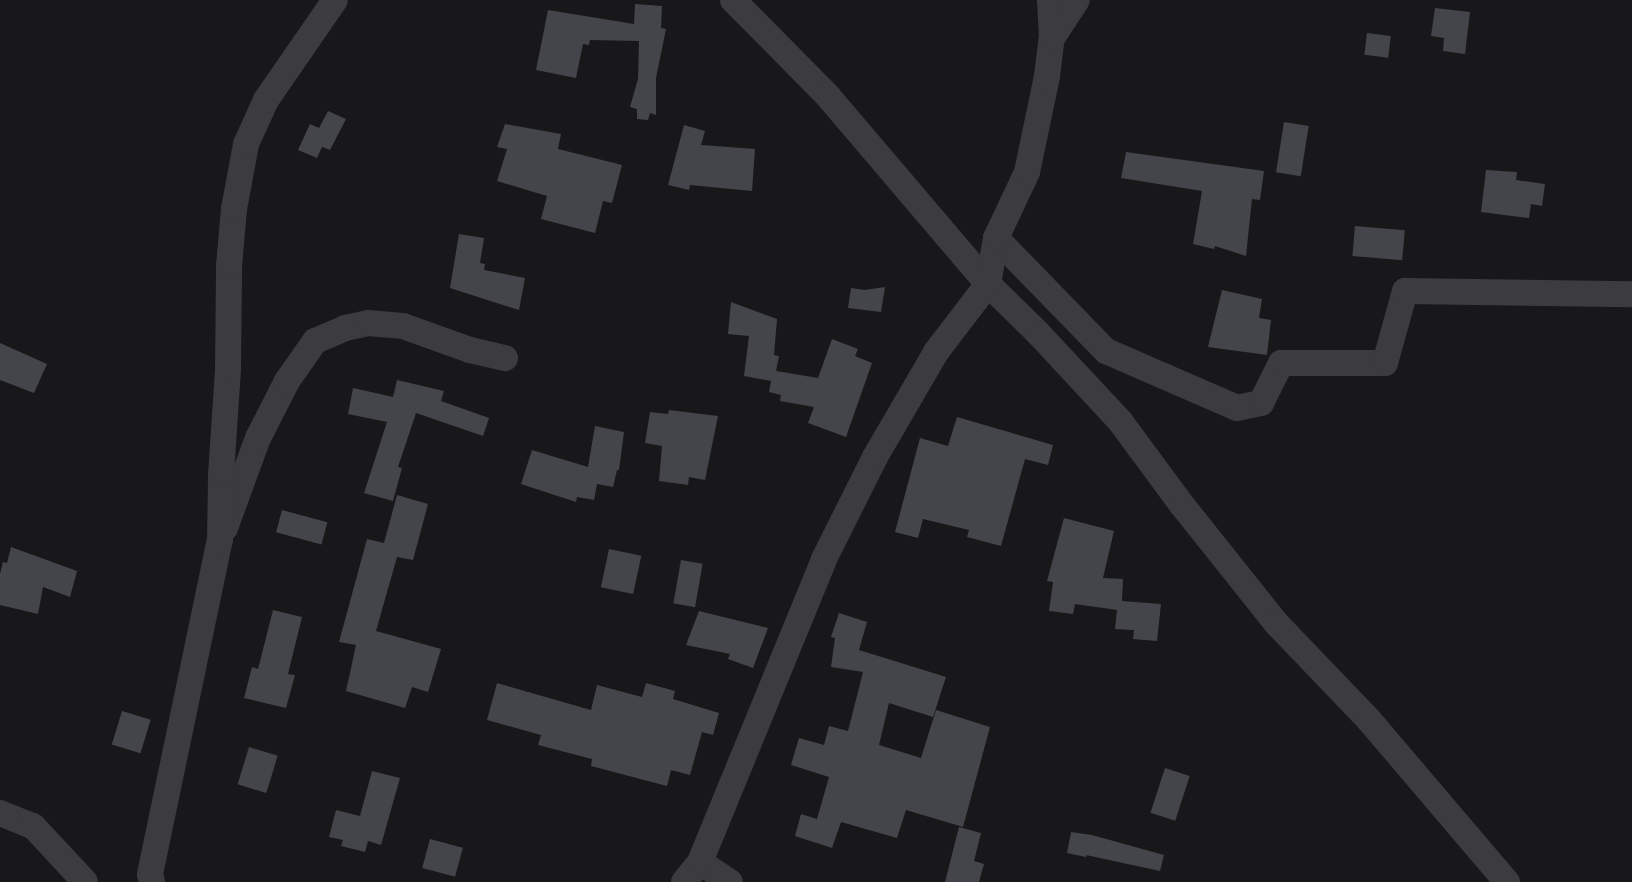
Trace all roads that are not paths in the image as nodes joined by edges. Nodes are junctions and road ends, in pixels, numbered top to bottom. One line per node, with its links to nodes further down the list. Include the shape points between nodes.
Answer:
1 (335, 0): 10 (street, via 266,100 246,144 234,208 229,266)
2 (733, 0): 7 (street, via 827,95)
3 (1050, 0): 5 (street)
4 (1077, 0): 5 (street)
5 (1052, 38): 6 (street, via 1027,172)
6 (996, 238): 7 (street); 8 (street, via 1106,351 1237,408 1261,403 1281,363 1384,363 1406,291)
7 (988, 284): 12 (street, via 936,352 870,467 824,559); 17 (street, via 1120,421 1277,624 1369,720)
8 (1632, 294)
9 (505, 358): 10 (street, via 403,326 368,323 315,341 287,381 258,438)
10 (220, 540): 13 (street)
11 (0, 813): 14 (street, via 33,826)
12 (700, 862): 15 (street); 16 (street)
13 (148, 879)
14 (85, 882)
15 (684, 882)
16 (730, 882)
17 (1507, 882)

